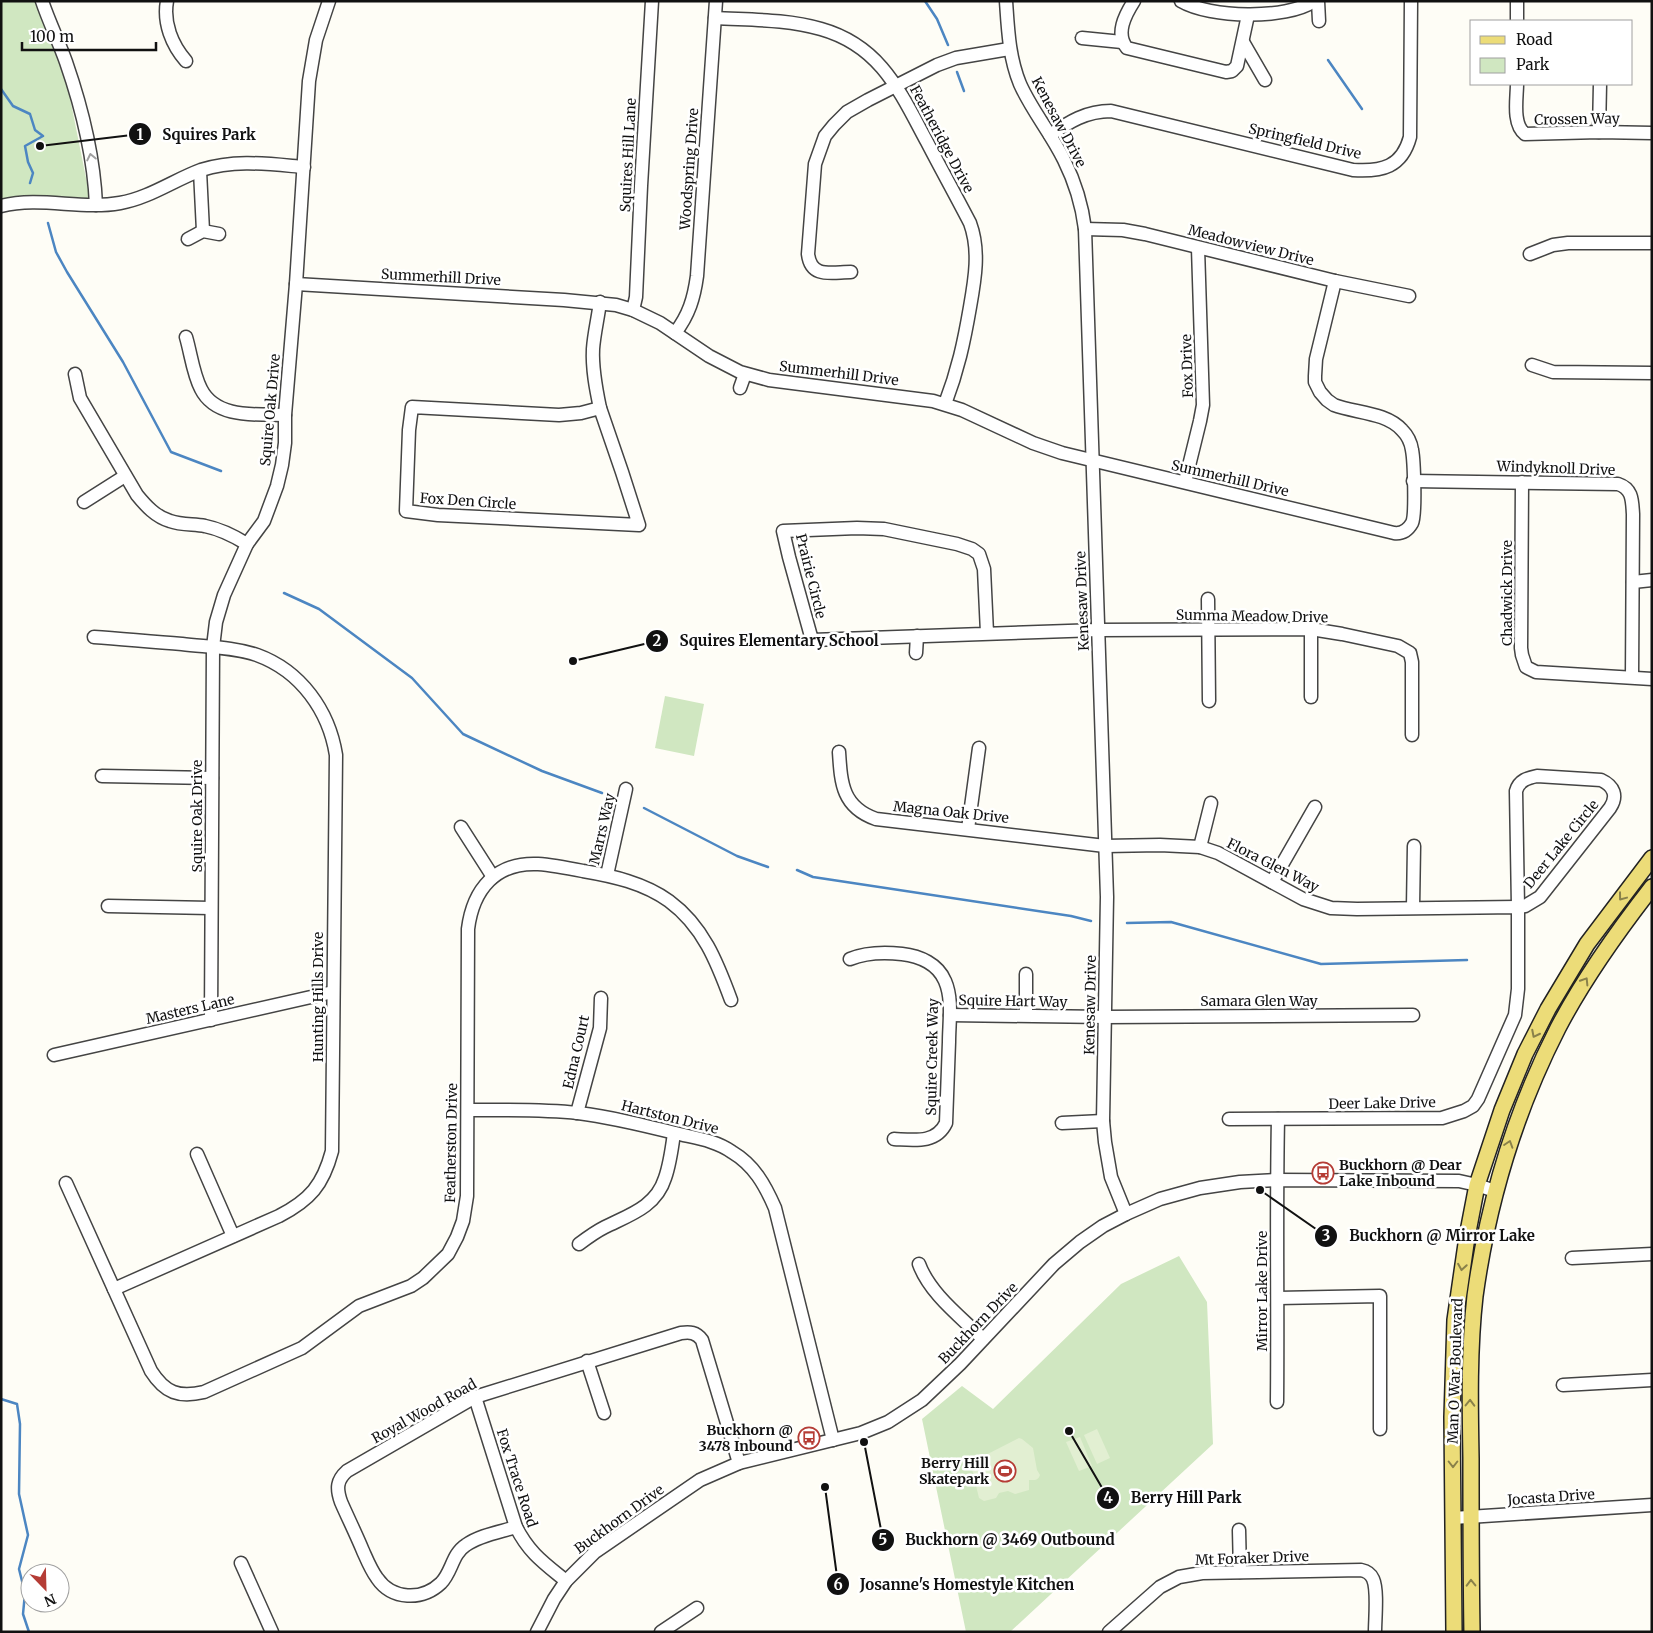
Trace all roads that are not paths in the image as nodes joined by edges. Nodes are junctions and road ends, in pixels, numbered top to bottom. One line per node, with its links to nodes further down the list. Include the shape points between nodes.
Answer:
1 (42, 1): 30 (street, one-way to 1, via 92,160 81,110)
2 (167, 1): 20 (street, via 167,26 178,52)
3 (329, 1): 28 (street, Squire Oak Drive, via 312,58)
4 (652, 1): 44 (street, Squires Hill Lane)
5 (716, 1): 13 (street, Woodspring Drive)
6 (1006, 1): 19 (street, Kenesaw Drive)
7 (1134, 1): 17 (street, via 1126,13)
8 (1181, 1): 12 (street, via 1202,9)
9 (1316, 1): 12 (street, via 1279,13); 15 (street)
10 (1411, 1): 27 (street, Springfield Drive, via 1410,137 1402,157 1385,168 1354,170 1110,111 1088,113)
11 (1517, 1): 14 (street)
12 (1248, 15): 18 (street)
13 (715, 18): 24 (street, Featheridge Drive, via 798,24 830,32 880,64); 45 (street, Woodspring Drive, via 697,276 687,316)
14 (1517, 20)
15 (1319, 21)
16 (1082, 38): 17 (street)
17 (1122, 42): 18 (street, via 1127,48 1226,72 1237,66)
18 (1243, 42): 21 (street)
19 (1009, 49): 24 (street, via 956,58); 27 (street, Kenesaw Drive, via 1020,82)
20 (186, 61)
21 (1265, 80)
22 (1517, 85): 25 (street, Crossen Way, via 1518,123 1525,134)
23 (1600, 85): 25 (street)
24 (897, 86): 39 (street, via 847,112 834,124 825,136 815,164 809,262 815,270 822,272); 52 (street, Featheridge Drive, via 970,223 974,238 976,265 964,346)
25 (1599, 132): 26 (street, Crossen Way)
26 (1652, 134)
27 (1050, 136): 32 (street, Kenesaw Drive, via 1073,179)
28 (304, 167): 29 (street, via 244,163); 41 (street, Squire Oak Drive)
29 (200, 171): 30 (street, via 133,200); 33 (street)
30 (96, 205): 31 (street, via 23,203)
31 (1, 206)
32 (1085, 229): 37 (street, Meadowview Drive, via 1123,230); 55 (street, Kenesaw Drive)
33 (203, 231): 34 (street); 35 (street)
34 (219, 234)
35 (188, 239)
36 (1652, 243): 38 (street, via 1568,243)
37 (1198, 248): 40 (street, Meadowview Drive); 58 (street, Fox Drive, via 1203,405)
38 (1530, 254)
39 (851, 272)
40 (1335, 281): 42 (street, Meadowview Drive); 57 (street, Summerhill Drive, via 1315,368 1317,387 1334,405 1378,417 1402,429 1413,452)
41 (296, 284): 43 (street, Summerhill Drive); 54 (street, Squire Oak Drive)
42 (1409, 296)
43 (600, 302): 44 (street, Summerhill Drive); 53 (street, Fox Den Circle, via 593,347)
44 (633, 310): 45 (street, Summerhill Drive)
45 (674, 333): 50 (street, Summerhill Drive)
46 (186, 338): 54 (street, via 198,381 211,402 228,411)
47 (1532, 365): 48 (street, via 1553,372)
48 (1652, 373)
49 (75, 374): 56 (street, via 80,398)
50 (745, 374): 51 (street); 52 (street, Summerhill Drive)
51 (740, 388)
52 (945, 404): 55 (street, Summerhill Drive, via 1047,448)
53 (600, 408): 53 (street, Fox Den Circle, via 639,526 406,511 412,406 558,415)
54 (285, 415): 61 (street, Squire Oak Drive, via 285,444 277,486 264,521)
55 (1092, 460): 58 (street, Summerhill Drive); 66 (street, Kenesaw Drive)
56 (125, 476): 60 (street); 61 (street, via 137,495 158,516 225,532)
57 (1413, 480): 58 (street, Summerhill Drive, via 1413,518 1407,530 1397,534); 59 (street, Windyknoll Drive)
58 (1185, 482)
59 (1522, 482): 63 (street, Windyknoll Drive, via 1618,484 1627,488 1632,505); 73 (street, Chadwick Drive, via 1521,648 1526,667 1536,672)
60 (84, 502)
61 (247, 544): 71 (street, Squire Oak Drive, via 224,595)
62 (1652, 580): 63 (street)
63 (1633, 582): 73 (street, Windyknoll Drive)
64 (1208, 599): 67 (street)
65 (1311, 629): 67 (street, Summa Meadow Drive); 75 (street); 77 (street, Summa Meadow Drive, via 1398,646 1410,653)
66 (1098, 630): 67 (street, Summa Meadow Drive); 68 (street, Prairie Circle); 87 (street, Kenesaw Drive)
67 (1208, 630): 76 (street)
68 (987, 633): 69 (street, Prairie Circle); 69 (street, Prairie Circle, via 984,569 979,554 972,549 884,529 783,532 812,640)
69 (917, 636): 72 (street)
70 (94, 637): 71 (street, Hunting Hills Drive)
71 (212, 647): 81 (street, Squire Oak Drive); 101 (street, Hunting Hills Drive, via 258,655 282,669 312,696 328,723 336,755)
72 (916, 653)
73 (1632, 677): 74 (street, Chadwick Drive)
74 (1652, 679)
75 (1311, 697)
76 (1209, 701)
77 (1412, 735)
78 (979, 748): 86 (street)
79 (839, 752): 86 (street, Magna Oak Drive, via 841,778 848,799 864,815 893,822)
80 (102, 776): 81 (street)
81 (212, 778): 97 (street, Squire Oak Drive)
82 (626, 789): 91 (street, Marrs Way)
83 (1211, 803): 89 (street)
84 (1315, 807): 93 (street)
85 (461, 827): 92 (street)
86 (968, 829): 87 (street, Magna Oak Drive)
87 (1105, 846): 89 (street, Flora Glen Way); 107 (street, Kenesaw Drive)
88 (1414, 846): 98 (street)
89 (1200, 847): 93 (street, Flora Glen Way)
90 (1652, 858): 121 (main road, Man O War Boulevard, one-way to 121, via 1587,944 1548,1009 1502,1110)
91 (607, 875): 92 (street, Featherston Drive, via 538,864 510,868); 103 (street, Featherston Drive, via 650,890 669,901 697,927 715,958)
92 (493, 877): 110 (street, Featherston Drive, via 475,900 468,929)
93 (1272, 882): 98 (street, Flora Glen Way, via 1303,899 1331,908)
94 (1652, 887): 122 (main road, Man O War Boulevard, one-way to 94, via 1513,1131 1558,1028 1604,951)
95 (108, 906): 97 (street)
96 (1518, 907): 96 (street, Deer Lake Circle, via 1517,787 1523,780 1537,776 1608,783 1615,797 1610,808 1540,897); 98 (street, Flora Glen Way); 113 (street, Deer Lake Drive, via 1515,1015 1482,1093 1473,1106 1442,1118)
97 (211, 908): 108 (street, Squire Oak Drive)
98 (1413, 908)
99 (850, 959): 104 (street, Squire Creek Way, via 875,952 922,958 932,964 945,980)
100 (1026, 974): 105 (street)
101 (333, 992): 108 (street, Masters Lane); 124 (street, Hunting Hills Drive, via 332,1150 327,1168 321,1181 304,1201)
102 (601, 998): 111 (street, Edna Court, via 600,1028)
103 (731, 1000)
104 (950, 1015): 105 (street, Squire Hart Way); 117 (street, Squire Creek Way, via 946,1122 938,1134 930,1138)
105 (1026, 1015): 107 (street, Squire Hart Way)
106 (1413, 1015): 107 (street, Samara Glen Way)
107 (1105, 1017): 114 (street, Kenesaw Drive)
108 (211, 1020): 109 (street, Masters Lane)
109 (54, 1055)
110 (468, 1110): 111 (street, Hartston Drive); 129 (street, Featherston Drive, via 463,1220 448,1254 411,1286 359,1306 302,1348 204,1392 176,1394 158,1383)
111 (576, 1113): 116 (street, Hartston Drive)
112 (1229, 1119): 113 (street, Deer Lake Drive)
113 (1278, 1119): 119 (street, Mirror Lake Drive)
114 (1103, 1121): 115 (street); 123 (street, Kenesaw Drive, via 1111,1177)
115 (1062, 1123)
116 (674, 1133): 125 (street, via 665,1179 659,1192 644,1208); 139 (street, Hartston Drive, via 722,1145 751,1167 769,1193)
117 (894, 1139)
118 (196, 1154): 124 (street)
119 (1277, 1180): 121 (street, Buckhorn Drive, via 1459,1181); 123 (street, Buckhorn Drive, via 1200,1188 1160,1199); 130 (street, Mirror Lake Drive)
120 (66, 1183): 129 (street, Featherston Drive)
121 (1477, 1185): 122 (street, Buckhorn Drive); 143 (main road, Man O War Boulevard, one-way to 143, via 1455,1320)
122 (1495, 1191): 142 (main road, Man O War Boulevard, one-way to 122, via 1472,1328 1483,1246)
123 (1126, 1214): 131 (street, Buckhorn Drive, via 1103,1226 1054,1264)
124 (233, 1236): 129 (street, Hunting Hills Drive)
125 (579, 1244)
126 (1652, 1254): 127 (street)
127 (1572, 1258)
128 (919, 1264): 131 (street, via 924,1278 934,1290)
129 (114, 1289)
130 (1278, 1298): 136 (street, Mirror Lake Drive); 138 (street, via 1380,1296)
131 (984, 1339): 139 (street, Buckhorn Drive, via 922,1400 888,1422)
132 (587, 1361): 135 (street, Royal Wood Road); 137 (street); 140 (street, Royal Wood Road, via 681,1333 692,1332 699,1336)
133 (1652, 1380): 134 (street)
134 (1562, 1385)
135 (475, 1397): 144 (street, Fox Trace Road); 144 (street, Royal Wood Road, via 347,1470 338,1481 338,1494 377,1579 384,1587 403,1596 422,1594 442,1582 465,1545)
136 (1277, 1402)
137 (604, 1413)
138 (1380, 1430)
139 (833, 1440): 140 (street, Buckhorn Drive)
140 (739, 1463): 148 (street, Buckhorn Drive, via 683,1491 595,1552)
141 (1652, 1505): 142 (street, Jocasta Drive)
142 (1470, 1517): 143 (street, Jocasta Drive); 156 (main road, Man O War Boulevard, one-way to 142)
143 (1453, 1518): 155 (main road, Man O War Boulevard)
144 (516, 1527): 148 (street, Fox Trace Road, via 530,1550)
145 (1239, 1530): 147 (street)
146 (241, 1563): 150 (street)
147 (1240, 1572): 153 (street, Mt Foraker Drive, via 1179,1577 1160,1587); 154 (street, Mt Foraker Drive, via 1364,1571 1372,1577 1375,1588)
148 (566, 1581): 151 (street, Buckhorn Drive)
149 (697, 1608): 152 (street)
150 (272, 1632)
151 (537, 1632)
152 (661, 1632)
153 (1109, 1632)
154 (1375, 1632)
155 (1454, 1632)
156 (1472, 1632)

